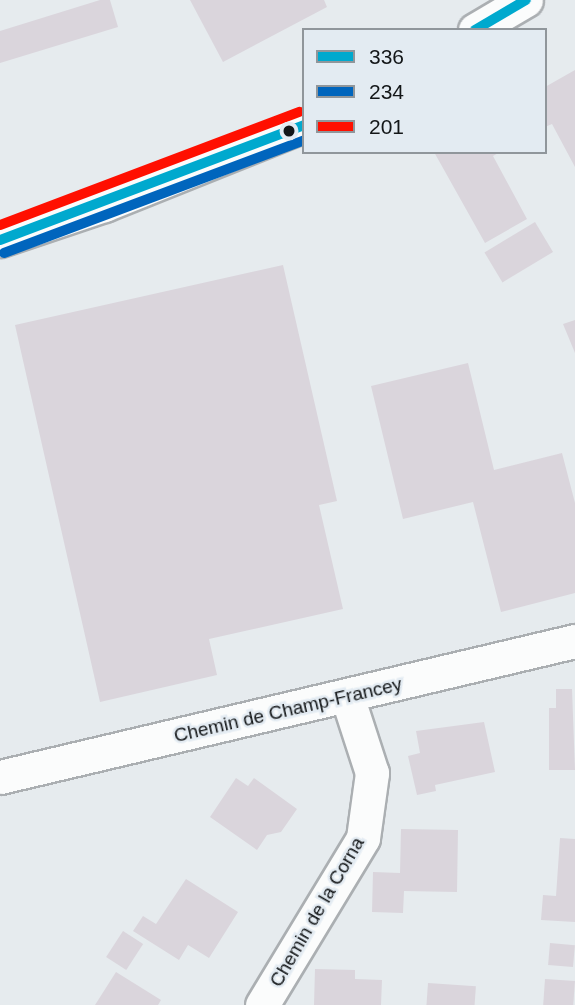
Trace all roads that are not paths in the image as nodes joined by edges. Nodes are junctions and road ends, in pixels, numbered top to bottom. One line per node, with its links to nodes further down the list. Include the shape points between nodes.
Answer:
1 (526, 0): 2 (street)
2 (478, 28)
3 (302, 126): 4 (street, via 104,205)
4 (0, 240)
5 (575, 641): 6 (street, Chemin de Champ-Francey)
6 (347, 696): 7 (street, Chemin de Champ-Francey); 8 (street, Chemin de la Corna, via 372,773 362,838)
7 (0, 777)
8 (262, 1005)

